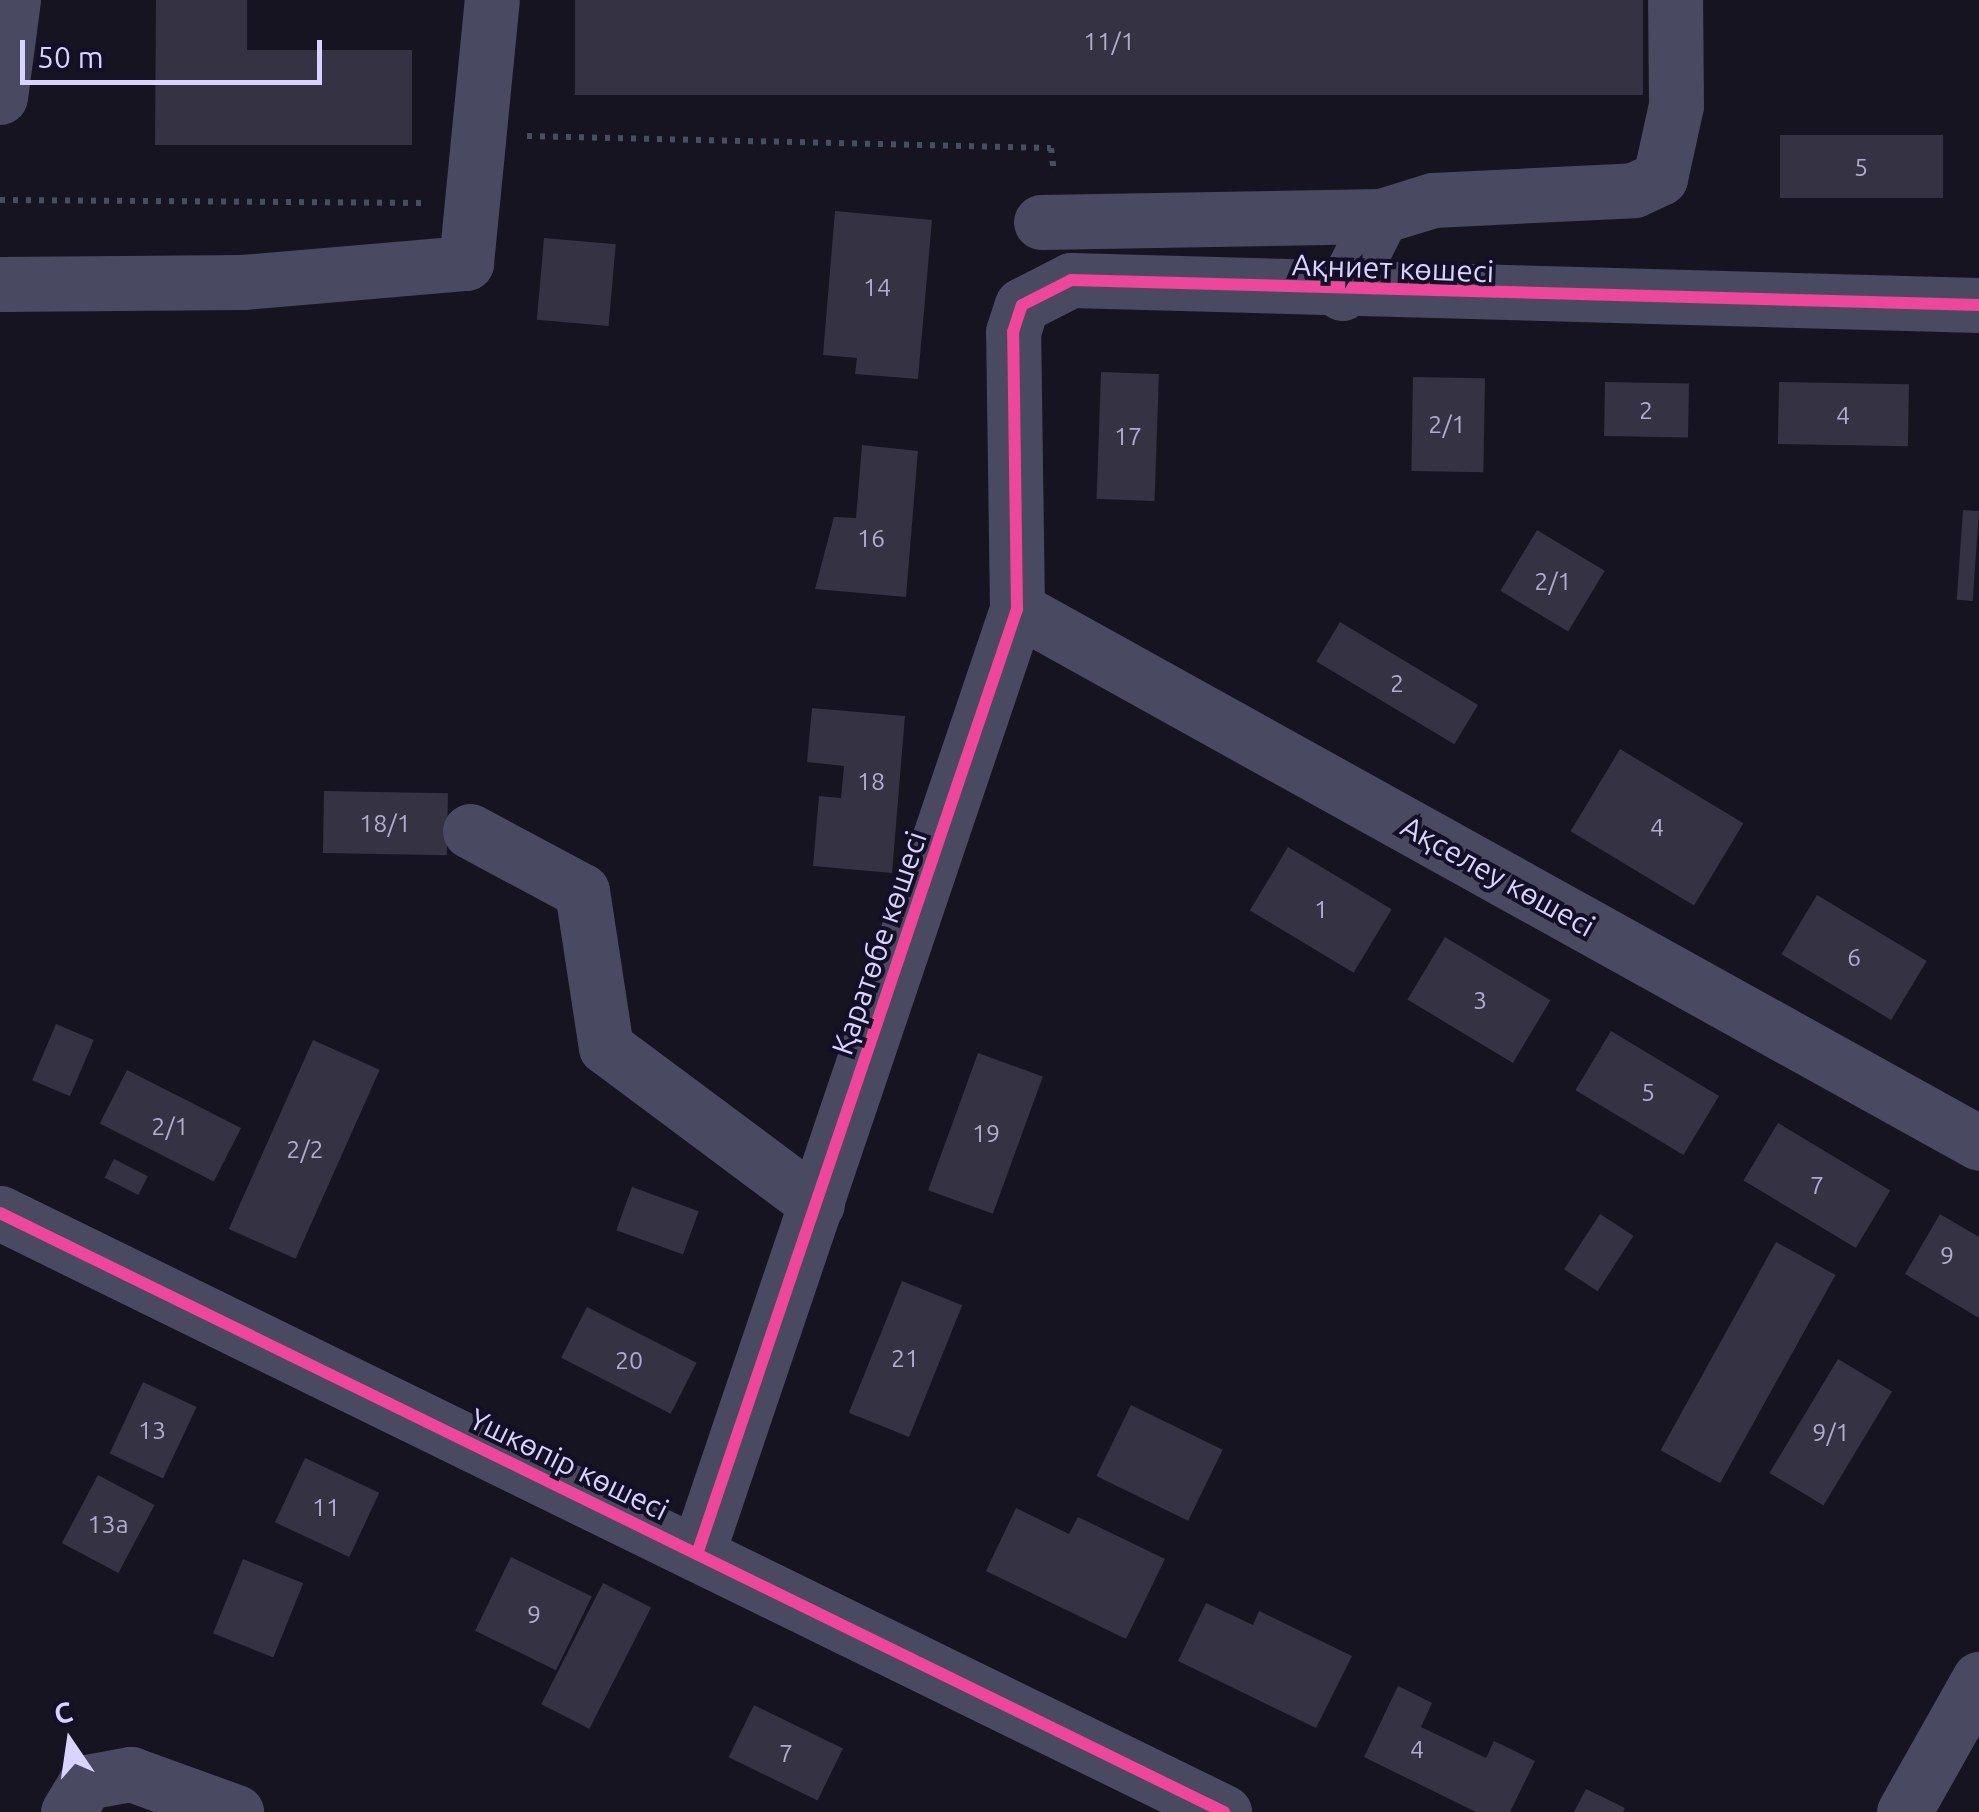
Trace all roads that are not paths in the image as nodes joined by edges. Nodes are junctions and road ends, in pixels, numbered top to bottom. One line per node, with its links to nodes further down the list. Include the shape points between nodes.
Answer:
1 (13, 0): 4 (street)
2 (492, 0): 7 (street, via 466,263 244,282)
3 (1675, 0): 5 (street, via 1676,104 1660,178 1634,190 1432,200)
4 (0, 96)
5 (1381, 216): 6 (street); 8 (street)
6 (1041, 222)
7 (0, 284)
8 (1342, 292): 9 (street, Ақниет көшесі); 10 (street, Ақниет көшесі, via 1071,280 1039,289)
9 (1979, 305)
10 (1013, 332): 11 (street, Қаратөбе көшесі)
11 (1017, 608): 13 (street, Ақселеу көшесі); 14 (street, Қаратөбе көшесі)
12 (470, 831): 14 (street, via 582,891 606,1047)
13 (1979, 1143)
14 (817, 1204): 16 (street, Қаратөбе көшесі)
15 (0, 1213): 16 (street, Үшкөпір көшесі)
16 (697, 1554): 20 (street, Үшкөпір көшесі)
17 (1979, 1679): 21 (street)
18 (68, 1812): 19 (street, via 86,1782 131,1774)
19 (236, 1812)
20 (1224, 1812)
21 (1904, 1812)

